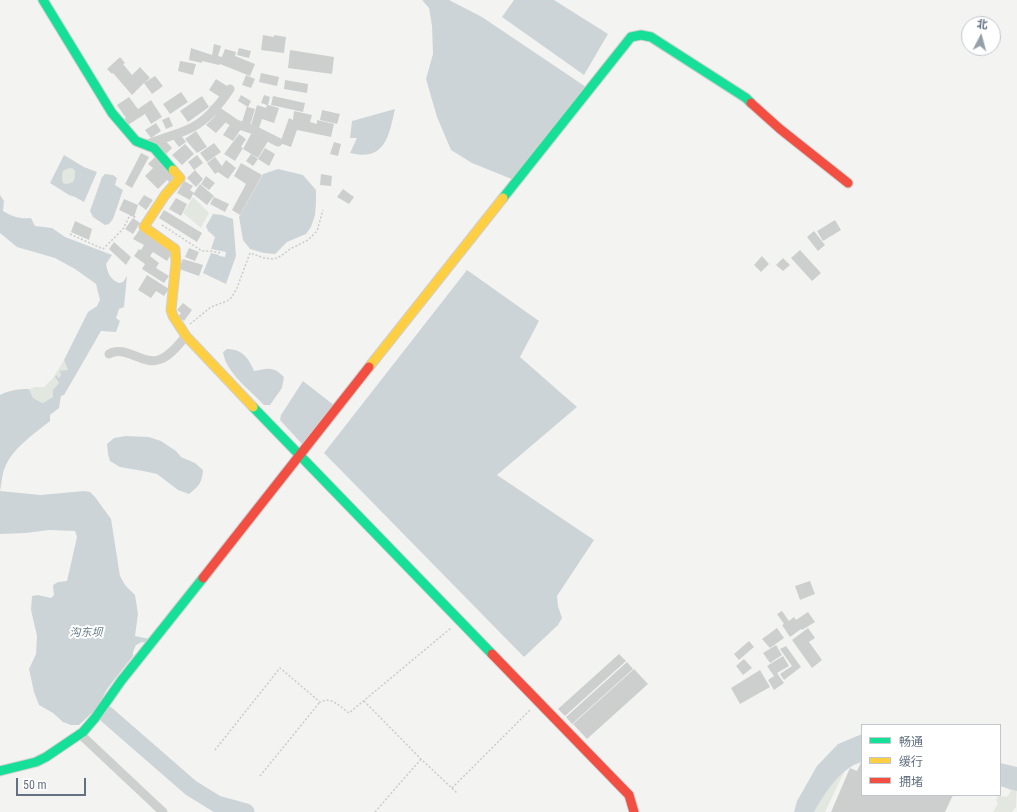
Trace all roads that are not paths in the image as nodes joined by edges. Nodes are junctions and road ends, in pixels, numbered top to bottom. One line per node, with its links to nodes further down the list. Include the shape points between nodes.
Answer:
1 (43, 0): 5 (street, via 112,113 136,141)
2 (230, 90): 3 (street)
3 (214, 109): 4 (street, via 236,124); 5 (street, via 193,127)
4 (278, 142)
5 (146, 145): 7 (street, via 154,148 180,178 165,195 144,227 175,249 172,310)
6 (848, 183): 9 (street, via 780,129 746,98 651,37 632,37)
7 (184, 333): 8 (street, via 169,354 160,360 142,359 114,351); 9 (street)
8 (109, 354)
9 (300, 456): 10 (street); 13 (street, via 629,795)
10 (80, 734): 11 (street, via 36,762); 12 (street)
11 (0, 771)
12 (163, 812)
13 (634, 812)

